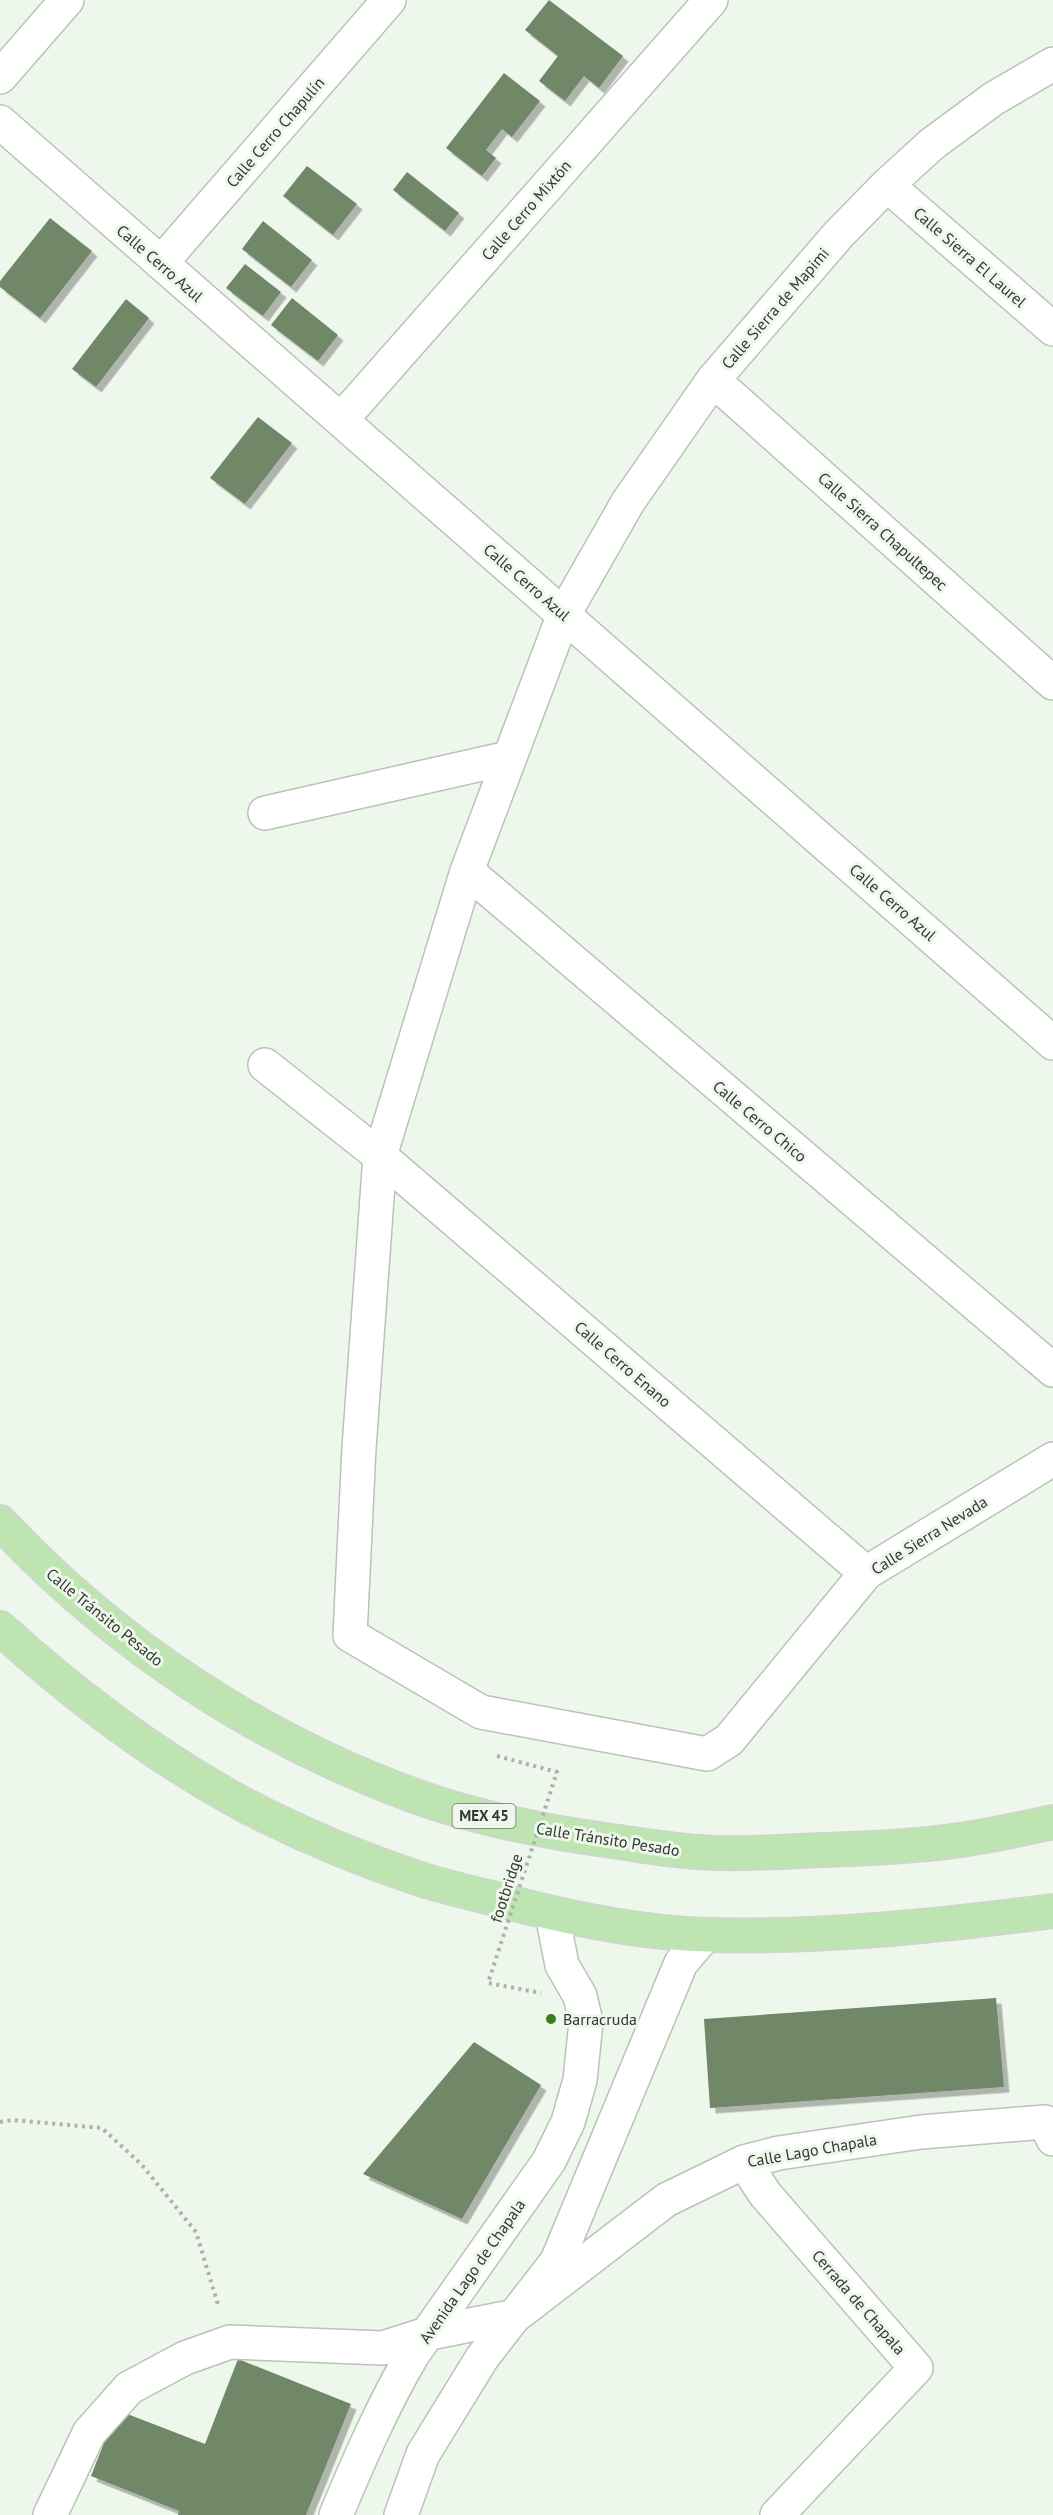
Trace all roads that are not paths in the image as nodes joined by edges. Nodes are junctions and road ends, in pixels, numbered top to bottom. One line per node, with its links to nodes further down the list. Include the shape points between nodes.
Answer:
1 (67, 0): 5 (street)
2 (389, 0): 8 (street, Calle Cerro Chapulín)
3 (711, 0): 11 (street, Calle Cerro Mixtón)
4 (1053, 64): 7 (street, Calle Sierra de Mapimi, via 976,112)
5 (0, 77)
6 (0, 122): 8 (street, Calle Cerro Azul)
7 (887, 184): 9 (street, Calle Sierra El Laurel); 10 (street, Calle Sierra de Mapimi)
8 (161, 263): 11 (street, Calle Cerro Azul)
9 (1053, 329)
10 (713, 380): 12 (street, Calle Sierra de Mapimi, via 628,502); 13 (street, Calle Sierra Chapultepec)
11 (342, 420): 12 (street, Calle Cerro Azul)
12 (564, 614): 14 (street, Calle Sierra de Mapimi); 17 (street, Calle Cerro Azul)
13 (1053, 683)
14 (508, 759): 15 (street); 16 (street, Calle Sierra de Mapimi)
15 (265, 813)
16 (467, 871): 19 (street, Calle Sierra de Mapimi); 20 (street, Calle Cerro Chico)
17 (1053, 1043)
18 (265, 1065): 19 (street, Calle Cerro Enano)
19 (380, 1156): 23 (street, Calle Cerro Enano); 25 (street, Calle Sierra de Mapimi, via 350,1635 481,1712 707,1754)
20 (1053, 1370)
21 (1053, 1459): 23 (street, Calle Sierra Nevada)
22 (0, 1522): 26 (main road, Calle Tránsito Pesado / MEX 45, via 77,1598 148,1655 273,1734 417,1797 499,1821 577,1836 719,1853 872,1848 977,1838)
23 (866, 1573): 25 (street, Calle Sierra Nevada)
24 (0, 1628): 28 (main road, via 79,1695 238,1801 310,1836 418,1878)
25 (729, 1740)
26 (1053, 1822)
27 (1053, 1911): 29 (main road, via 840,1934)
28 (552, 1914): 29 (main road); 33 (street, Avenida Lago de Chapala, via 562,1965 580,1996 586,2022 580,2080 568,2122 549,2161)
29 (705, 1935): 32 (street, via 681,1963 557,2260)
30 (1053, 2139): 31 (street, Calle Lago Chapala, via 1045,2122 921,2132 779,2153)
31 (744, 2162): 32 (street, Calle Lago Chapala, via 666,2200); 37 (street, Cerrada de Chapala, via 765,2194 916,2368)
32 (515, 2316): 33 (street, Calle Lago Chapala); 36 (street, via 482,2358 423,2454)
33 (429, 2333): 34 (street, Calle Lago Chapala, via 383,2348 230,2342 185,2358 129,2388 89,2433); 35 (street, Avenida Lago de Chapala, via 398,2379)
34 (50, 2515)
35 (336, 2515)
36 (401, 2515)
37 (777, 2515)

